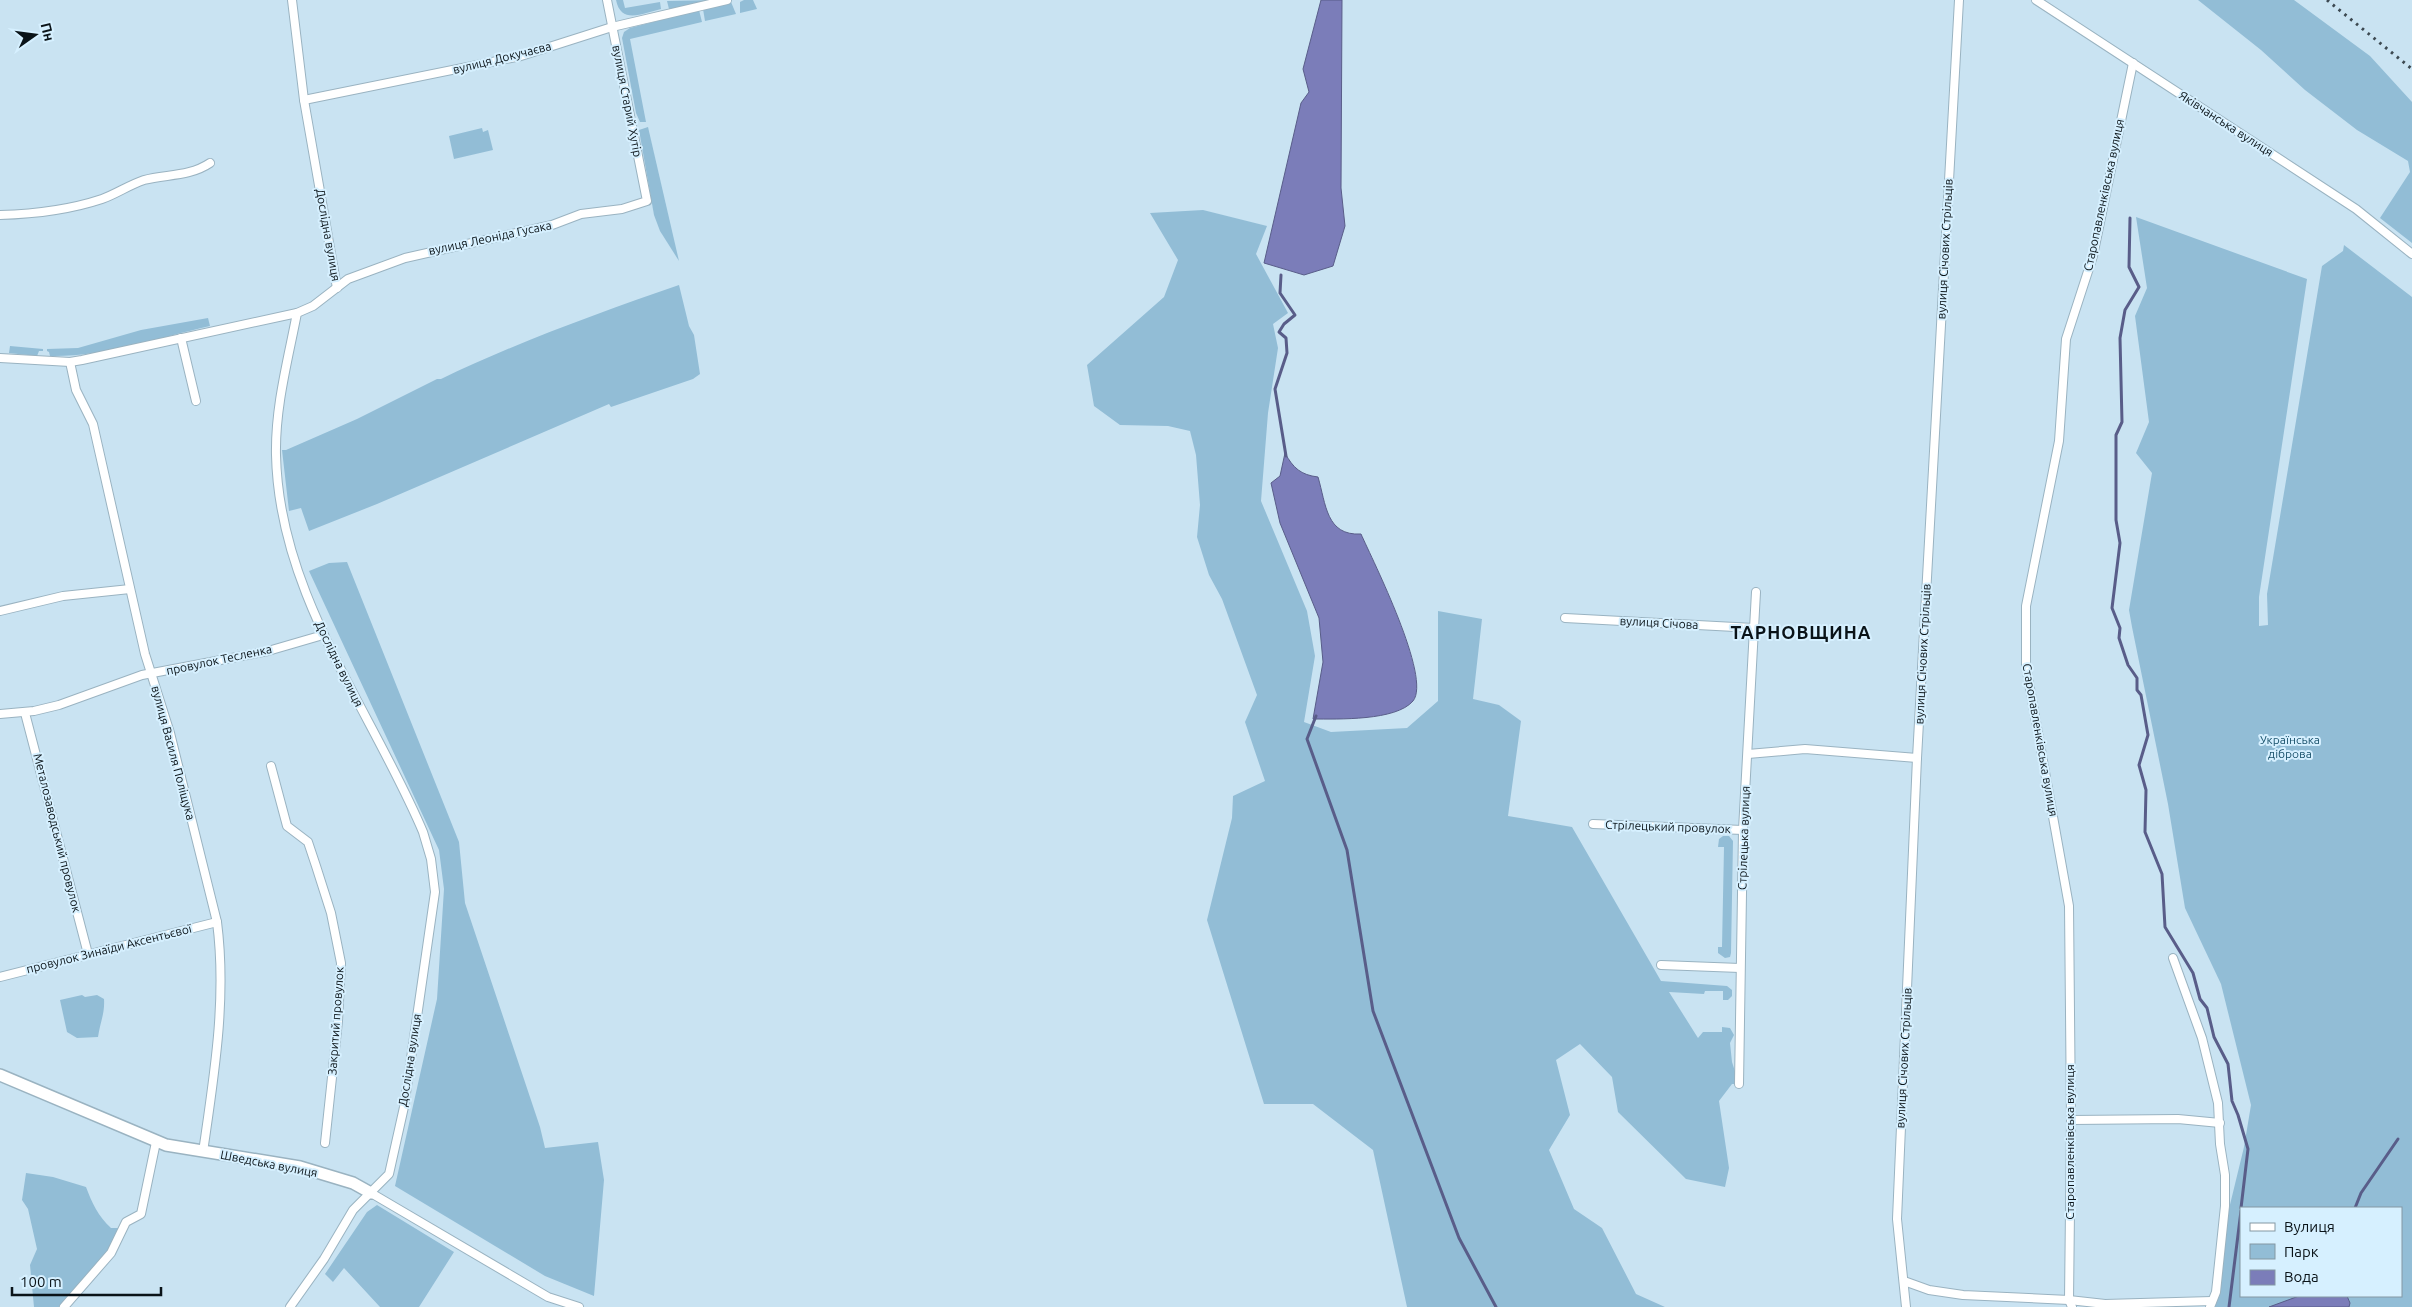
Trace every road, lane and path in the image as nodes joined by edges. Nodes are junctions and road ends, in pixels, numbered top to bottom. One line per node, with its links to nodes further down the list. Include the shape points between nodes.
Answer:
1 (292, 0): 8 (street, Дослідна вулиця)
2 (608, 0): 6 (street, вулиця Старий Хутір)
3 (727, 0): 6 (street, вулиця Докучаєва)
4 (1959, 0): 29 (street, вулиця Січових Стрільців)
5 (2036, 0): 7 (street, Яківчанська вулиця)
6 (612, 27): 8 (street, вулиця Докучаєва, via 521,56); 10 (street, вулиця Старий Хутір)
7 (2133, 63): 12 (street, Яківчанська вулиця, via 2356,209); 41 (street, Старопавленківська вулиця, via 2093,256 2066,340 2059,441 2026,606 2026,666 2069,906)
8 (304, 100): 13 (street, Дослідна вулиця)
9 (210, 163): 11 (street, via 181,174 141,181 105,198 64,209)
10 (647, 201): 13 (street, вулиця Леоніда Гусака, via 622,209 581,214 562,222 473,244 423,252 348,279)
11 (0, 215)
12 (2412, 254)
13 (337, 288): 14 (street, Дослідна вулиця, via 313,306)
14 (297, 313): 15 (street); 24 (street, Дослідна вулиця, via 278,414 277,470 289,536)
15 (181, 338): 17 (street); 18 (street)
16 (0, 358): 17 (street)
17 (70, 362): 19 (street, вулиця Василя Поліщука, via 76,390 93,424)
18 (196, 402)
19 (130, 589): 21 (street, via 64,596); 25 (street, вулиця Василя Поліщука)
20 (1756, 592): 23 (street, Стрілецька вулиця)
21 (0, 611)
22 (1565, 618): 23 (street, вулиця Січова)
23 (1754, 628): 28 (street, Стрілецька вулиця)
24 (323, 636): 25 (street, провулок Тесленка, via 268,651); 46 (street, Дослідна вулиця, via 417,818 429,848 434,882 434,901 394,1155 389,1174)
25 (151, 673): 26 (street, провулок Тесленка); 33 (street, вулиця Василя Поліщука, via 170,733)
26 (26, 713): 27 (street, провулок Тесленка); 34 (street, Металозаводський провулок)
27 (0, 714)
28 (1748, 754): 29 (street, via 1805,749); 32 (street, Стрілецька вулиця)
29 (1917, 758): 47 (street, вулиця Січових Стрільців, via 1897,1219)
30 (271, 766): 44 (street, Закритий провулок, via 287,826 308,842 333,921 341,963)
31 (1593, 824): 32 (street, Стрілецький провулок)
32 (1743, 830): 37 (street, Стрілецька вулиця)
33 (218, 922): 34 (street, провулок Зинаїди Аксентьєвої); 45 (street, вулиця Василя Поліщука, via 222,976 220,1018)
34 (88, 954): 38 (street, провулок Зинаїди Аксентьєвої)
35 (2173, 958): 42 (street, via 2202,1038)
36 (1661, 965): 37 (street)
37 (1740, 968): 40 (street, Стрілецька вулиця)
38 (0, 977)
39 (0, 1075): 43 (street, Шведська вулиця)
40 (1739, 1084)
41 (2072, 1120): 42 (street, via 2178,1119); 48 (street, Старопавленківська вулиця)
42 (2220, 1123): 49 (street, via 2225,1206 2216,1292)
43 (156, 1142): 45 (street, Шведська вулиця); 50 (street, via 141,1214 126,1222 111,1253)
44 (325, 1143)
45 (203, 1152): 46 (street, Шведська вулиця, via 300,1167 353,1183)
46 (370, 1192): 51 (street, Дослідна вулиця, via 353,1210); 52 (street, Шведська вулиця, via 548,1297)
47 (1904, 1281): 48 (street, via 1929,1290 1962,1295); 53 (street, вулиця Січових Стрільців)
48 (2070, 1303): 49 (street)
49 (2211, 1304)
50 (64, 1307)
51 (290, 1307)
52 (579, 1307)
53 (1906, 1307)

